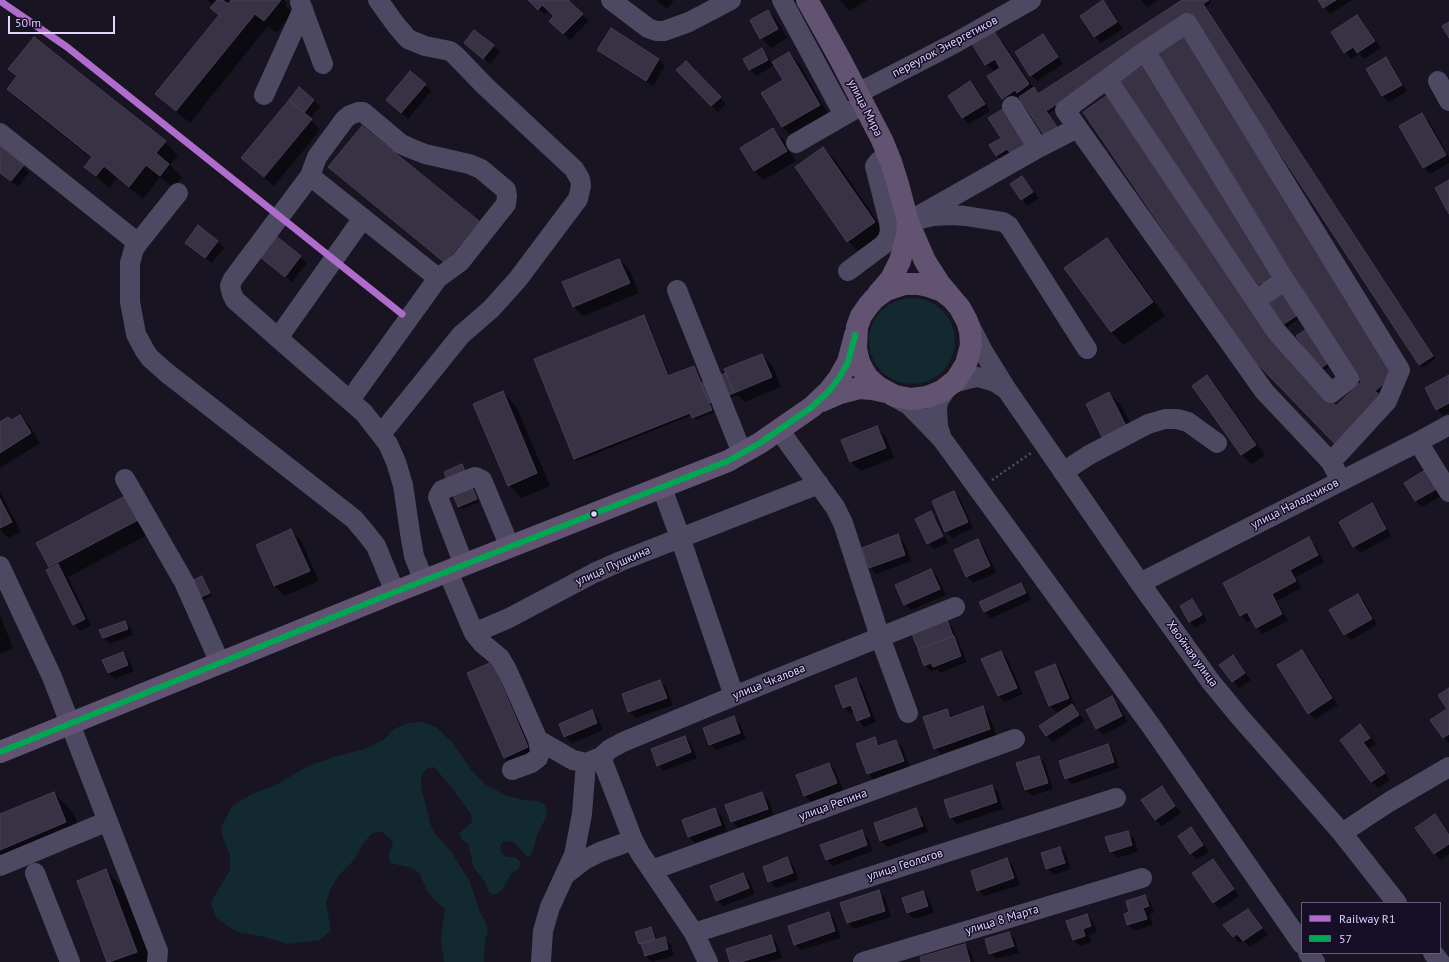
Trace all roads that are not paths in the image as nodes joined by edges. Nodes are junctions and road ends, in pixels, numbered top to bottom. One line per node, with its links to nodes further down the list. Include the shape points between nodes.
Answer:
1 (378, 0): 47 (street, via 408,38 425,46 450,51 455,55 484,86 574,169 581,186 578,198 518,279 461,335)
2 (611, 0): 3 (street, via 648,28 664,31 689,22)
3 (731, 0)
4 (782, 0): 16 (street)
5 (808, 0): 13 (main road, улица Мира)
6 (1031, 0): 13 (street, переулок Энергетиков)
7 (301, 5): 9 (street); 12 (street)
8 (1145, 51): 10 (street); 29 (street); 52 (street, via 1187,24 1400,370 1387,401)
9 (323, 64)
10 (1107, 79): 17 (street, via 1065,110); 32 (street)
11 (1438, 81): 14 (street)
12 (264, 95)
13 (861, 98): 16 (street, переулок Энергетиков); 21 (main road, улица Мира)
14 (1449, 101)
15 (1012, 106): 20 (street)
16 (844, 115): 19 (street, переулок Энергетиков)
17 (1077, 128): 20 (street); 52 (street, via 1264,391)
18 (0, 133): 26 (street)
19 (796, 143)
20 (1038, 148): 25 (street)
21 (888, 155): 25 (main road, улица Мира); 27 (street, via 875,166 889,222 888,239)
22 (310, 176): 24 (street); 28 (street, via 317,157 345,120 358,112 363,112 401,144 425,154 481,169 506,190 506,204 460,262); 38 (street, via 230,286 235,300)
23 (178, 193): 26 (street)
24 (363, 218): 28 (street); 38 (street)
25 (908, 222): 31 (main road, via 930,271); 33 (main road, via 900,261 891,279); 39 (street, via 952,215 1003,222 1009,226)
26 (138, 243): 65 (street, via 130,263 130,302 136,334 145,352 168,373 354,519 376,546)
27 (848, 271)
28 (438, 278): 43 (street)
29 (1285, 280): 32 (street); 34 (street)
30 (677, 290): 51 (street)
31 (950, 297): 33 (main road, via 928,286 909,284 886,290); 35 (main road)
32 (1256, 300): 37 (street)
33 (870, 302): 36 (main road, via 861,316)
34 (1309, 317): 37 (street); 37 (street, via 1349,379 1331,393)
35 (967, 321): 40 (main road, via 970,335 969,354 962,372); 41 (street, Хвойная улица)
36 (856, 335): 42 (main road, via 856,353 863,370 871,381); 44 (main road, via 851,356 844,370 829,391)
37 (1281, 337)
38 (278, 338): 43 (street)
39 (1087, 348)
40 (950, 385): 41 (street, via 978,377 995,382); 42 (main road, via 933,395 917,399 906,399); 48 (street, via 938,401 938,427)
41 (1007, 390): 53 (street, Хвойная улица)
42 (888, 393): 44 (main road, via 859,388 840,393); 48 (street, via 910,405)
43 (350, 400): 47 (street)
44 (812, 407): 46 (main road)
45 (1449, 425): 49 (street, улица Наладчиков)
46 (779, 430): 51 (main road); 56 (street)
47 (381, 434): 63 (street, via 396,462 403,485 414,556)
48 (942, 439): 90 (street, via 1152,726)
49 (1418, 442): 55 (street, улица Наладчиков); 58 (street)
50 (1217, 443): 53 (street, via 1188,422 1165,419 1142,427)
51 (742, 453): 57 (main road)
52 (1330, 462): 55 (street)
53 (1063, 472): 64 (street, Хвойная улица)
54 (125, 479): 69 (street, via 184,582)
55 (1341, 481): 64 (street, улица Наладчиков)
56 (819, 484): 59 (street, улица Пушкина); 68 (street, via 843,523)
57 (662, 488): 59 (street); 60 (main road)
58 (1449, 492)
59 (680, 537): 67 (street, улица Пушкина, via 594,573 509,618); 70 (street)
60 (510, 547): 62 (main road); 62 (street, via 482,480 475,477 442,490 438,497)
61 (0, 566): 72 (street, via 43,656)
62 (456, 568): 63 (main road); 67 (street)
63 (424, 581): 65 (main road)
64 (1140, 583): 81 (street, Хвойная улица, via 1211,682)
65 (395, 592): 69 (main road)
66 (955, 607): 68 (street, улица Чкалова)
67 (474, 633): 74 (street, via 500,658)
68 (880, 637): 70 (street, улица Чкалова); 71 (street)
69 (220, 663): 72 (main road)
70 (734, 696): 76 (street, улица Чкалова, via 623,742)
71 (908, 713)
72 (71, 724): 75 (main road); 80 (street)
73 (1015, 739): 84 (street, улица Репина)
74 (538, 740): 76 (street, via 573,760); 78 (street, via 538,758)
75 (0, 752)
76 (593, 760): 82 (street); 86 (street, via 574,855)
77 (1449, 767): 81 (street)
78 (512, 770)
79 (1116, 798): 89 (street, улица Геологов)
80 (108, 821): 83 (street); 93 (street, via 158,951)
81 (1342, 833): 88 (street, Хвойная улица)
82 (633, 840): 84 (street); 86 (street, via 584,860)
83 (0, 866)
84 (652, 870): 89 (street)
85 (35, 872): 92 (street)
86 (566, 874): 94 (street, via 550,907 543,932)
87 (1142, 878): 96 (street, улица 8 Марта)
88 (1397, 902)
89 (694, 933): 95 (street)
90 (1301, 943)
91 (1434, 954): 97 (street)
92 (70, 962)
93 (157, 962)
94 (542, 962)
95 (708, 962)
96 (863, 962)
97 (1440, 962)

